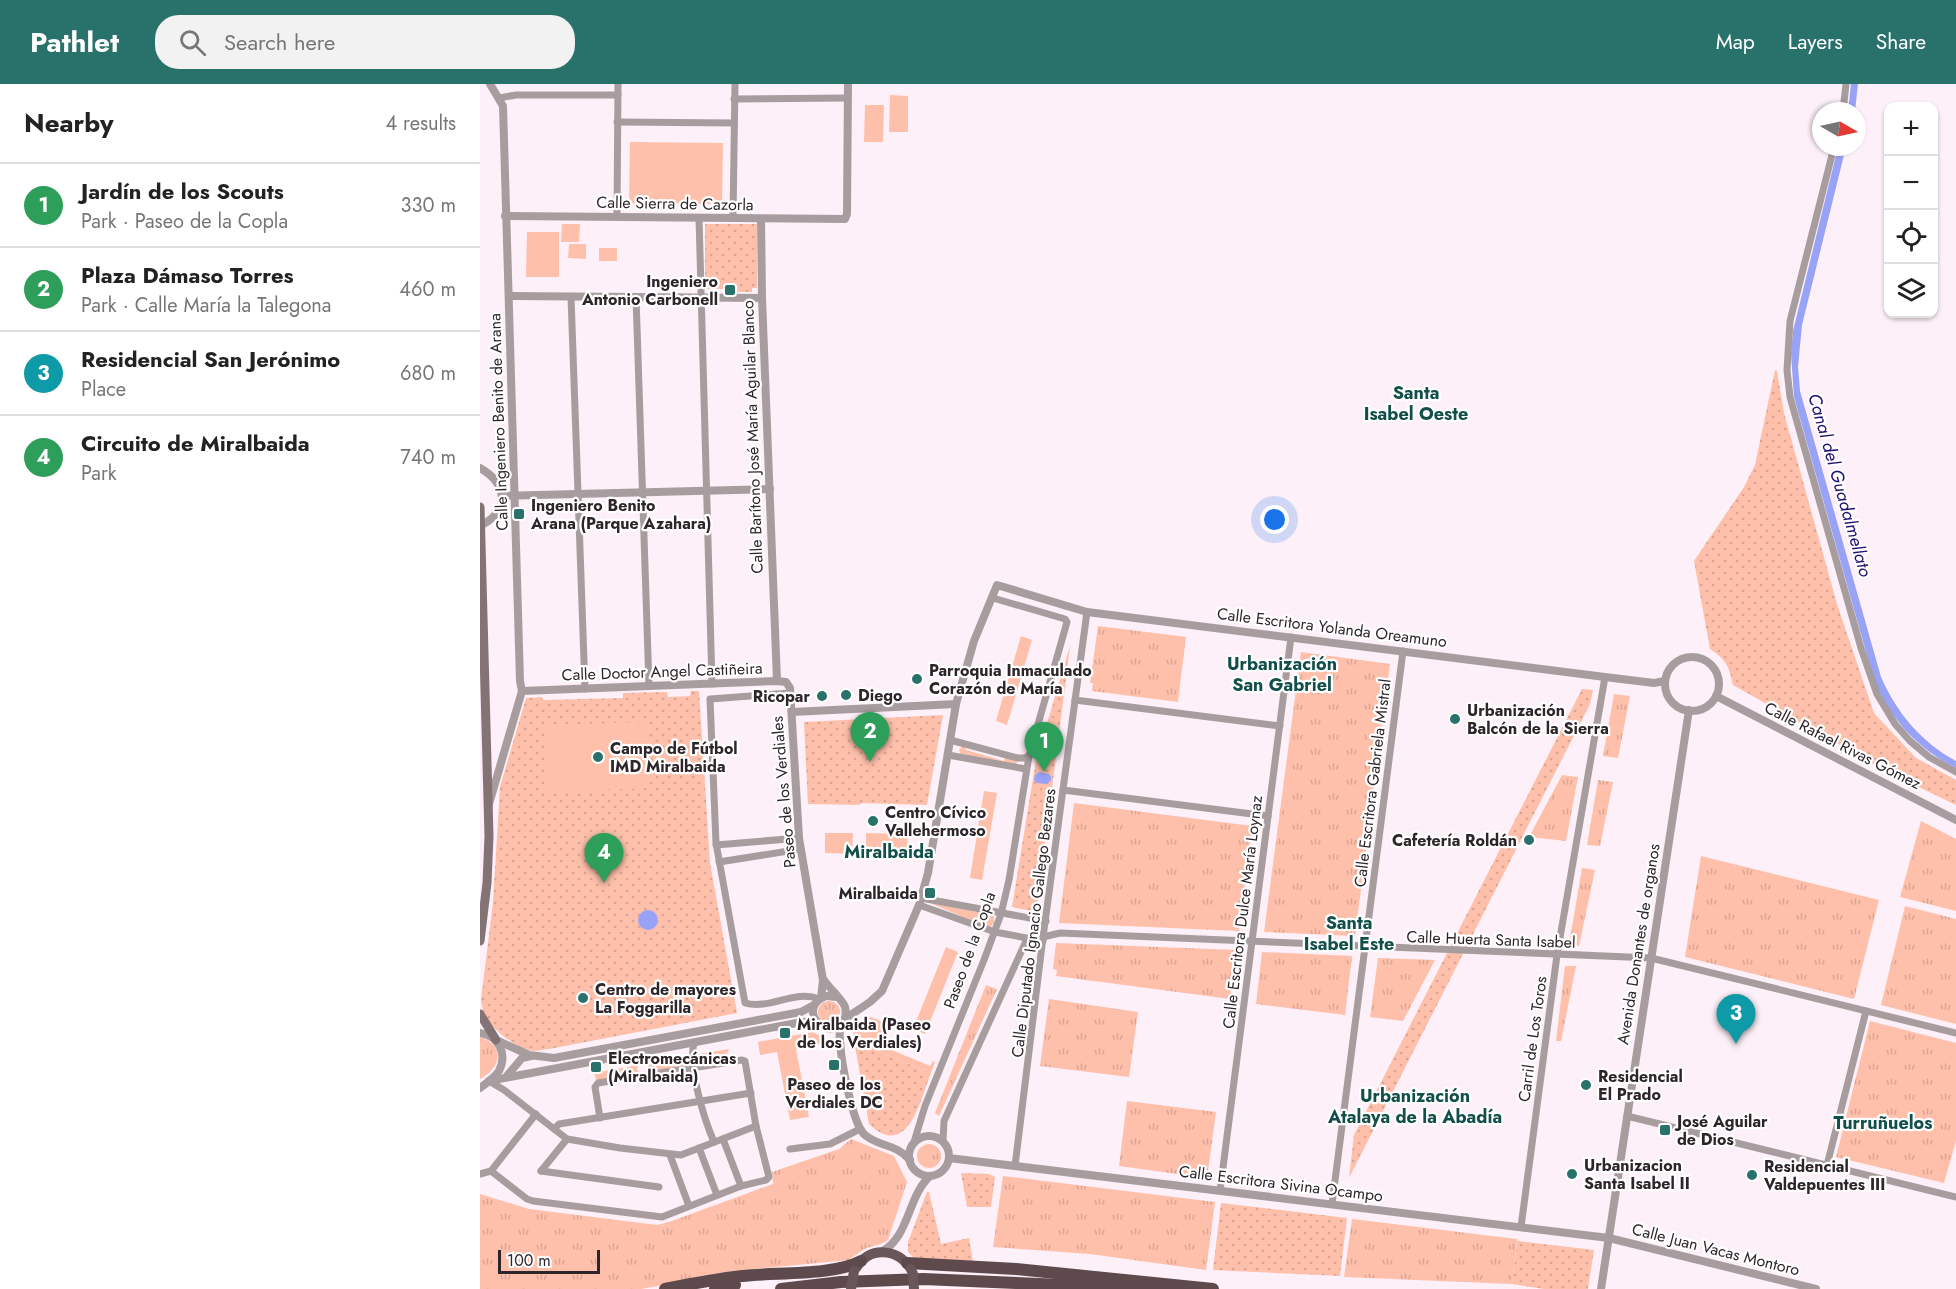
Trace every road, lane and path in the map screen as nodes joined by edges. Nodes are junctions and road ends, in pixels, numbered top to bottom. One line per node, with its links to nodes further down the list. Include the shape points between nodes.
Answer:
1 (490, 84): 7 (street, Calle Ingeniero Benito de Arana)
2 (618, 84): 6 (street)
3 (735, 84): 9 (street)
4 (848, 84): 8 (street)
5 (1846, 84): 10 (street)
6 (618, 95): 7 (street); 11 (street)
7 (499, 98): 14 (street, Calle Ingeniero Benito de Arana, via 503,106)
8 (848, 98): 9 (street); 18 (street, Calle Sierra de Cazorla, via 845,219)
9 (734, 99): 12 (street)
10 (1844, 102)
11 (617, 122): 12 (street); 15 (street)
12 (734, 123): 17 (street)
13 (1832, 156): 58 (street, via 1790,321 1790,397 1877,694 1910,741)
14 (505, 216): 15 (street, Calle Sierra de Cazorla); 19 (street, Calle Ingeniero Benito de Arana)
15 (617, 217): 16 (street, Calle Sierra de Cazorla)
16 (699, 218): 17 (street, Calle Sierra de Cazorla); 22 (street)
17 (733, 218): 18 (street, Calle Sierra de Cazorla)
18 (761, 219): 23 (street, Calle Barítono José María Aguilar Blanco)
19 (510, 296): 20 (street); 29 (street, Calle Ingeniero Benito de Arana)
20 (571, 297): 21 (street); 28 (street)
21 (636, 297): 22 (street); 27 (street)
22 (701, 298): 23 (street); 26 (street)
23 (762, 298): 25 (street, Calle Barítono José María Aguilar Blanco)
24 (480, 468): 30 (street, via 499,485)
25 (770, 489): 26 (street); 37 (street, Calle Barítono José María Aguilar Blanco)
26 (706, 491): 27 (street); 41 (street)
27 (642, 492): 28 (street); 42 (street)
28 (578, 494): 29 (street); 43 (street)
29 (515, 495): 30 (street); 44 (street, Calle Ingeniero Benito de Arana)
30 (502, 496): 32 (street, via 491,520)
31 (480, 507): 32 (main road)
32 (480, 526): 60 (main road)
33 (993, 598): 34 (street, Calle Escritora Yolanda Oreamuno, via 997,585); 48 (street, via 974,641); 54 (street, Paseo de la Copla, via 1067,622)
34 (1087, 612): 35 (street, Calle Escritora Yolanda Oreamuno); 47 (street, Calle Diputado Ignacio Gallego Bezares)
35 (1292, 637): 36 (street, Calle Escritora Yolanda Oreamuno); 51 (street, Calle Escritora Dulce María Loynaz)
36 (1403, 651): 38 (street, Calle Escritora Yolanda Oreamuno); 75 (street, Calle Escritora Gabriela Mistral)
37 (775, 655): 39 (street, Calle Doctor Angel Castiñeira)
38 (1605, 677): 40 (street, Calle Escritora Yolanda Oreamuno); 76 (street, Carril de Los Toros)
39 (777, 681): 41 (street, Calle Doctor Angel Castiñeira); 45 (street, Paseo de los Verdiales, via 786,682)
40 (1665, 681): 46 (street, via 1676,662 1699,657 1717,673); 49 (street, via 1674,704)
41 (712, 684): 42 (street, Calle Doctor Angel Castiñeira)
42 (649, 686): 43 (street, Calle Doctor Angel Castiñeira)
43 (585, 689): 44 (street, Calle Doctor Angel Castiñeira)
44 (522, 691): 60 (street)
45 (790, 693): 50 (street, Paseo de los Verdiales); 64 (street, via 710,699)
46 (1716, 696): 49 (street, via 1705,707); 62 (street, Calle Rafael Rivas Gómez)
47 (1075, 700): 51 (street); 59 (street, Calle Diputado Ignacio Gallego Bezares)
48 (956, 704): 50 (street); 52 (street)
49 (1689, 710): 77 (street, Avenida Donantes de organos)
50 (792, 712): 63 (street, Paseo de los Verdiales)
51 (1280, 726): 61 (street, Calle Escritora Dulce María Loynaz)
52 (950, 740): 53 (street); 55 (street)
53 (948, 754): 56 (street); 67 (street)
54 (1029, 756): 55 (street); 57 (street, Paseo de la Copla)
55 (1018, 758): 56 (street, via 1022,764)
56 (1016, 767): 57 (street)
57 (1026, 769): 68 (street, Paseo de la Copla)
58 (1956, 772)
59 (1063, 790): 61 (street); 69 (street, Calle Diputado Ignacio Gallego Bezares)
60 (488, 809): 73 (main road, via 488,874)
61 (1268, 816): 74 (street, Calle Escritora Dulce María Loynaz)
62 (1956, 820)
63 (799, 838): 64 (street); 65 (street, Paseo de los Verdiales)
64 (716, 845): 66 (street)
65 (801, 849): 66 (street); 78 (street, Paseo de los Verdiales)
66 (719, 862): 80 (street, via 745,1003 808,995)
67 (920, 901): 68 (street); 70 (street, Calle Huerta Santa Isabel); 81 (street, via 886,985)
68 (1000, 914): 69 (street); 70 (street, Paseo de la Copla)
69 (1046, 921): 72 (street, Calle Diputado Ignacio Gallego Bezares)
70 (995, 933): 71 (street, Calle Huerta Santa Isabel); 111 (street, Paseo de la Copla, via 925,1106)
71 (1027, 939): 72 (street, Calle Huerta Santa Isabel); 109 (street, via 944,1121)
72 (1043, 939): 74 (street, Calle Huerta Santa Isabel, via 1060,933); 119 (street, Calle Diputado Ignacio Gallego Bezares)
73 (480, 941)
74 (1252, 942): 75 (street, Calle Huerta Santa Isabel); 126 (street, Calle Escritora Dulce María Loynaz)
75 (1365, 947): 76 (street, Calle Huerta Santa Isabel); 130 (street, Calle Escritora Gabriela Mistral)
76 (1557, 955): 77 (street, Calle Huerta Santa Isabel); 132 (street, Carril de Los Toros)
77 (1651, 958): 82 (street, Calle Huerta Santa Isabel); 102 (street, Avenida Donantes de organos)
78 (823, 980): 79 (street, Paseo de los Verdiales); 80 (street, Paseo de los Verdiales)
79 (840, 1000): 80 (street, via 826,996); 81 (street); 85 (street, via 846,1011)
80 (818, 1001): 84 (street); 92 (street, via 801,1011 554,1058)
81 (866, 1005): 85 (street)
82 (1866, 1011): 88 (street, Calle Huerta Santa Isabel); 118 (street)
83 (480, 1014): 89 (main road)
84 (816, 1021): 86 (street); 91 (street)
85 (842, 1021): 86 (street); 90 (street)
86 (830, 1028): 90 (street)
87 (480, 1033): 89 (street)
88 (1956, 1033)
89 (496, 1040): 92 (street); 97 (street, via 502,1059 499,1070)
90 (840, 1041): 106 (street)
91 (694, 1043): 94 (street); 95 (street)
92 (534, 1056): 93 (street)
93 (519, 1060): 95 (street, via 519,1068); 96 (street)
94 (695, 1067): 99 (street, via 745,1061); 100 (street); 103 (street, via 598,1083)
95 (527, 1073): 96 (street)
96 (505, 1077): 97 (street); 98 (street)
97 (483, 1086): 98 (street)
98 (504, 1090): 101 (street)
99 (751, 1093): 100 (street); 104 (street)
100 (700, 1101): 103 (street); 110 (street)
101 (536, 1114): 105 (street); 121 (street)
102 (1627, 1116): 118 (street); 134 (street, Avenida Donantes de organos)
103 (600, 1118): 105 (street, via 559,1124)
104 (756, 1126): 108 (street); 124 (street, via 769,1177)
105 (554, 1129): 107 (street)
106 (860, 1129): 112 (street, via 868,1137); 114 (street, via 830,1144)
107 (567, 1139): 115 (street); 125 (street, via 541,1171)
108 (723, 1139): 110 (street); 124 (street)
109 (943, 1141): 111 (street, via 928,1136); 116 (street)
110 (714, 1142): 113 (street)
111 (914, 1143): 112 (street); 117 (street)
112 (890, 1145): 117 (street)
113 (699, 1148): 115 (street); 128 (street)
114 (790, 1149)
115 (670, 1155): 131 (street)
116 (949, 1158): 119 (street, Calle Escritora Sivina Ocampo); 123 (street, via 941,1172)
117 (910, 1160): 120 (street)
118 (1827, 1165): 129 (street)
119 (1015, 1166): 126 (street, Calle Escritora Sivina Ocampo)
120 (914, 1169): 123 (street); 127 (street)
121 (491, 1171): 122 (street); 131 (street, via 533,1201 662,1217)
122 (480, 1174)
123 (930, 1176): 127 (street)
124 (741, 1186): 128 (street)
125 (659, 1187)
126 (1220, 1191): 130 (street, Calle Escritora Sivina Ocampo)
127 (916, 1192): 133 (street)
128 (717, 1195): 131 (street)
129 (1956, 1197)
130 (1332, 1204): 132 (street, Calle Escritora Sivina Ocampo)
131 (690, 1206)
132 (1521, 1227): 134 (street, Calle Escritora Sivina Ocampo)
133 (902, 1230): 135 (street, via 896,1241); 136 (street, via 899,1246)
134 (1609, 1238): 146 (street, Avenida Donantes de organos); 147 (street, Calle Juan Vacas Montoro)
135 (881, 1252): 136 (main road); 137 (main road)
136 (906, 1263): 143 (main road, bridge, via 913,1274); 145 (highway, via 1016,1269)
137 (858, 1266): 138 (highway); 142 (main road, bridge)
138 (801, 1272): 139 (highway, via 742,1276); 140 (highway)
139 (665, 1289)
140 (715, 1289)
141 (781, 1289): 144 (highway, via 922,1279)
142 (851, 1289)
143 (914, 1289)
144 (1155, 1289)
145 (1213, 1289)
146 (1601, 1289)
147 (1816, 1289)

